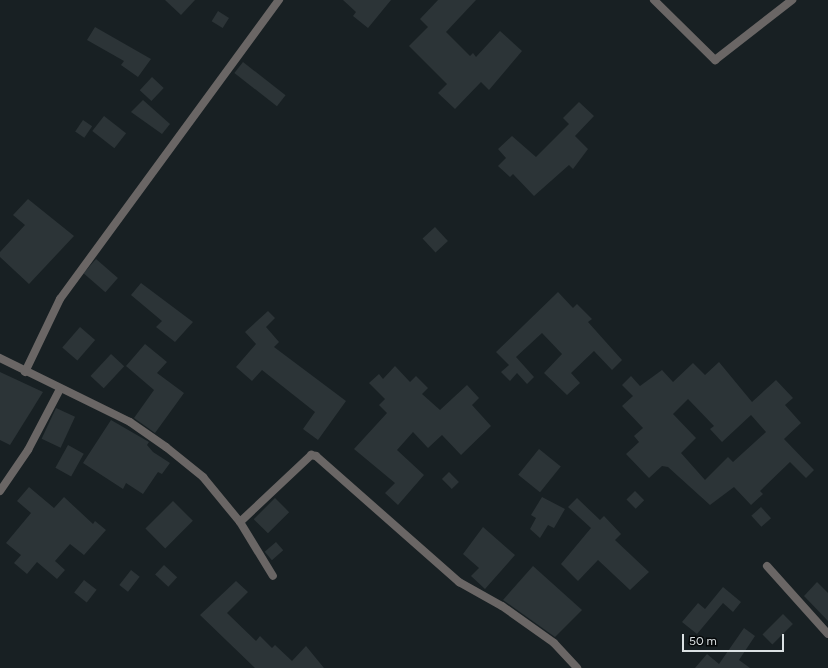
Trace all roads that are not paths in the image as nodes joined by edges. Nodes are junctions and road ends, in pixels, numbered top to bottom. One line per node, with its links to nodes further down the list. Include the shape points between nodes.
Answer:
1 (279, 0): 5 (street, via 60,299)
2 (654, 0): 3 (street, via 715,60)
3 (792, 0)
4 (0, 358): 5 (street)
5 (24, 372): 6 (street)
6 (60, 389): 7 (street, via 28,450); 8 (street, via 130,422 166,448 203,477)
7 (0, 491)
8 (240, 522): 10 (street); 12 (street, via 311,455 316,456 459,582 502,606 536,631)
9 (767, 566): 11 (street)
10 (273, 576)
11 (828, 634)
12 (577, 668)

